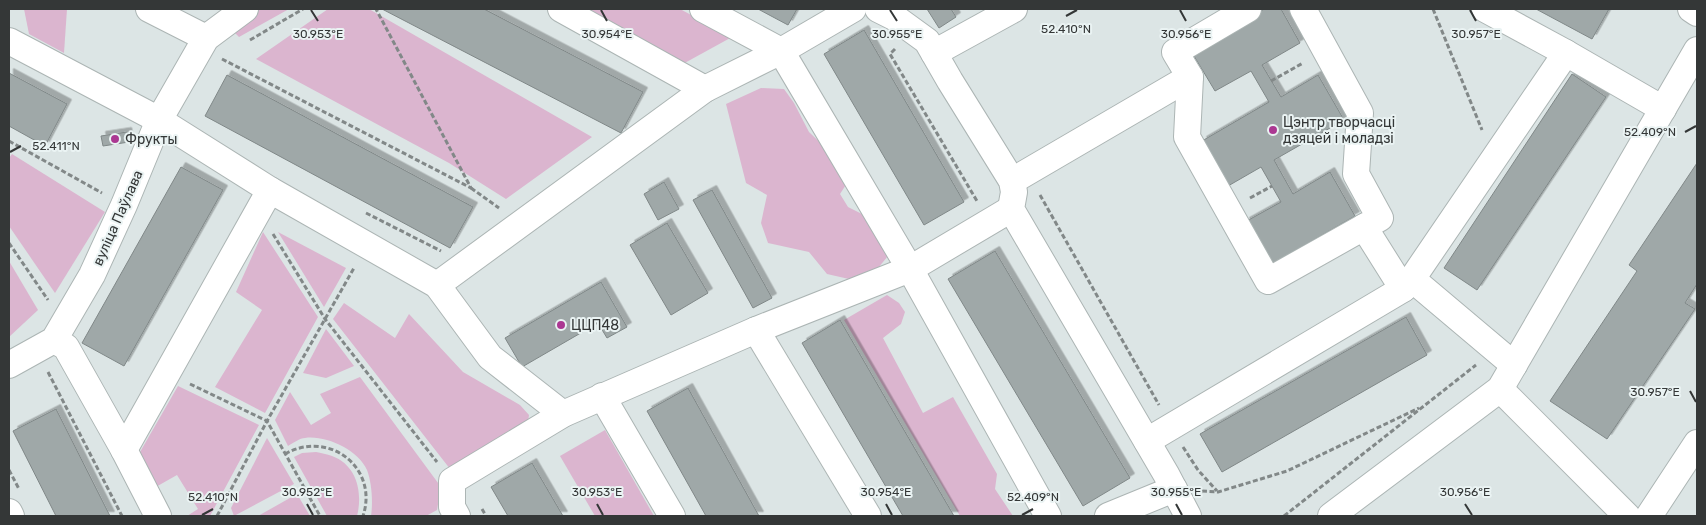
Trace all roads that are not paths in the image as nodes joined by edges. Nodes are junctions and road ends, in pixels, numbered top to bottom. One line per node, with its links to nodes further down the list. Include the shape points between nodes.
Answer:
1 (149, 9): 14 (street)
2 (245, 9): 14 (street, вуліца Паўлава)
3 (561, 9): 20 (street)
4 (702, 9): 16 (street)
5 (853, 9): 16 (street)
6 (878, 9): 17 (street, via 927,40)
7 (1014, 9): 17 (street)
8 (1248, 9): 19 (street, via 1175,52)
9 (1303, 9): 26 (street, via 1360,113 1356,174 1380,218)
10 (1485, 9): 18 (street)
11 (1691, 9): 12 (street)
12 (1697, 12)
13 (9, 42): 22 (street)
14 (213, 48): 22 (street, вуліца Паўлава)
15 (1697, 50): 21 (street)
16 (781, 51): 20 (street); 27 (street)
17 (934, 53): 23 (street)
18 (1566, 53): 21 (street); 28 (street)
19 (1190, 77): 23 (street); 26 (street, via 1187,137 1268,281)
20 (705, 89): 29 (street)
21 (1663, 109): 32 (street)
22 (159, 120): 24 (street); 31 (street, вуліца Паўлава, via 92,275)
23 (1012, 181): 25 (street)
24 (264, 200): 29 (street, via 367,245); 39 (street)
25 (1012, 209): 27 (street); 37 (street)
26 (1364, 227): 28 (street)
27 (910, 269): 30 (street); 47 (street)
28 (1408, 284): 32 (street); 37 (street)
29 (437, 285): 36 (street, via 490,357)
30 (756, 330): 35 (street); 46 (street)
31 (52, 338): 33 (street); 39 (street, via 66,347)
32 (1505, 357): 34 (street)
33 (9, 365)
34 (1500, 389): 50 (street); 51 (street)
35 (602, 396): 36 (street); 45 (street)
36 (563, 414): 42 (street, via 452,481)
37 (1147, 440): 40 (street)
38 (1697, 443): 52 (street)
39 (124, 450): 44 (street)
40 (1174, 489): 48 (street); 49 (street)
41 (9, 512): 43 (street)
42 (448, 513)
43 (11, 516)
44 (158, 516)
45 (672, 516)
46 (868, 516)
47 (1048, 516)
48 (1108, 516)
49 (1188, 516)
50 (1331, 516)
51 (1627, 516)
52 (1649, 516)

